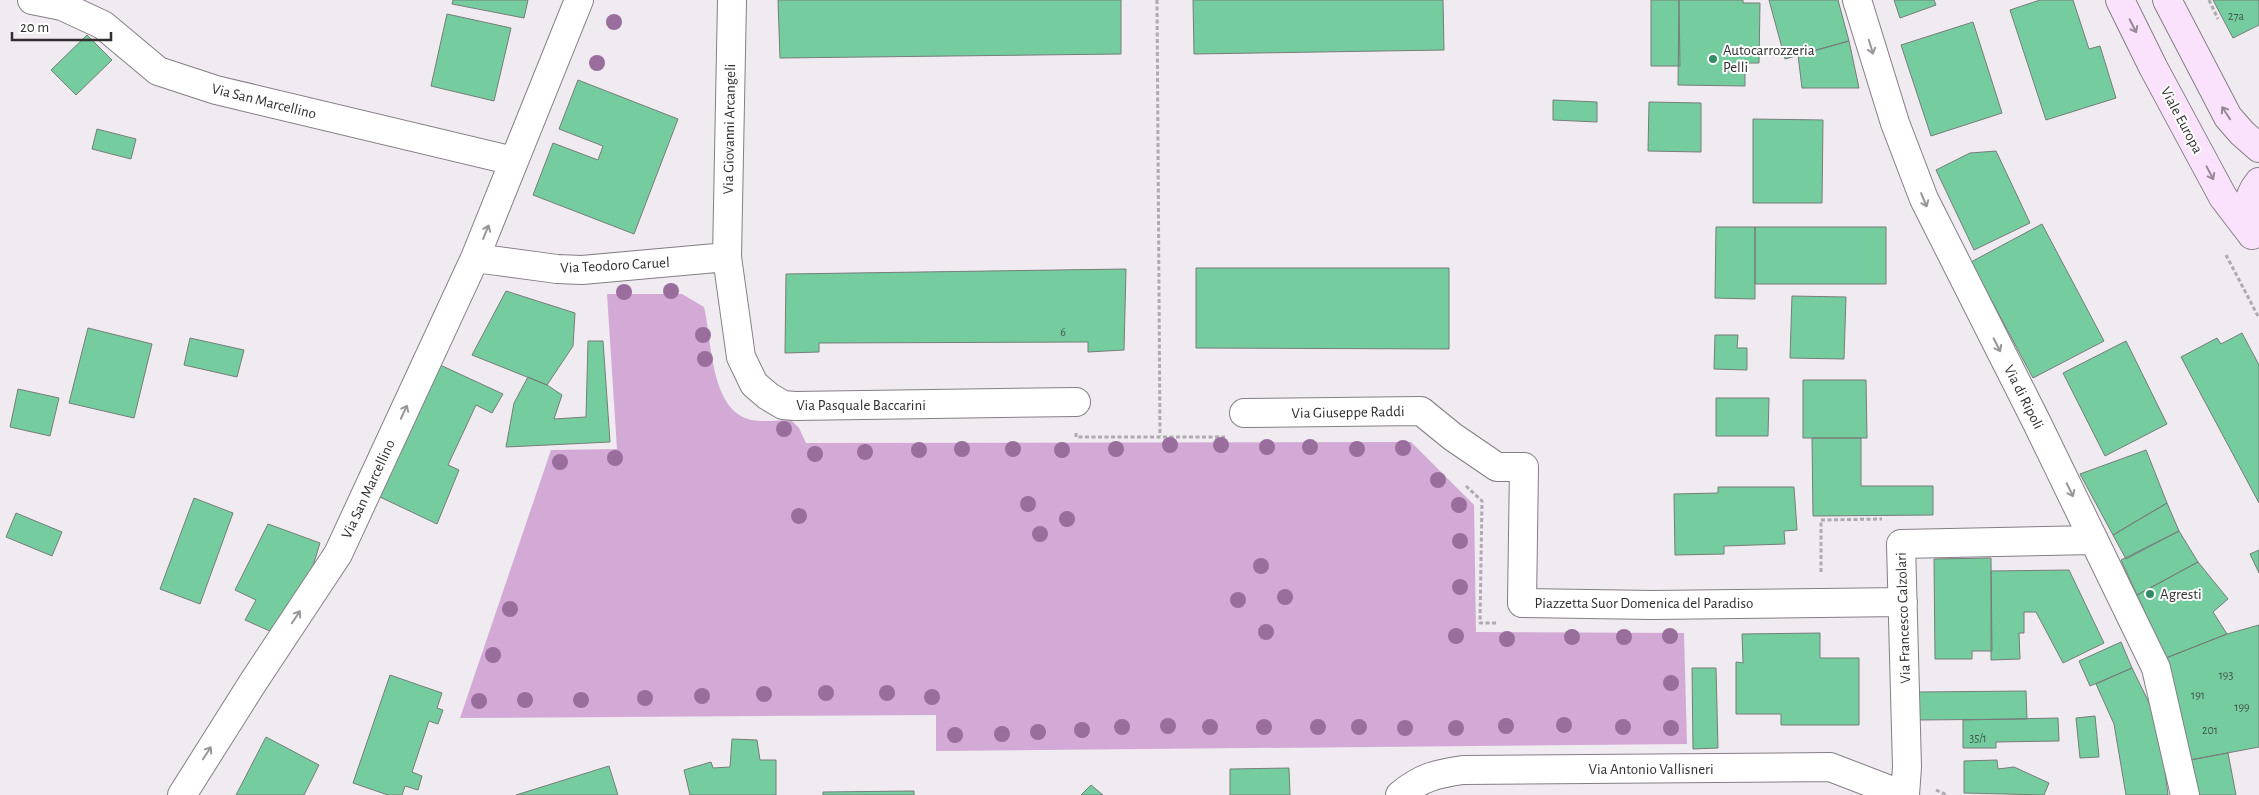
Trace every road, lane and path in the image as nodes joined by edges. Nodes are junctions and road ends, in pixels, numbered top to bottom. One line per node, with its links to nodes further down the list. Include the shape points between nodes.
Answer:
1 (32, 0): 11 (street, Via San Marcellino, via 62,6 103,26 158,71 216,90)
2 (579, 0): 11 (street, Via San Marcellino)
3 (732, 0): 14 (street, Via Giovanni Arcangeli)
4 (1157, 0): 18 (path)
5 (1857, 0): 21 (street, Via di Ripoli, one-way to 21, via 1895,123 1924,199)
6 (2120, 0): 13 (main road, Viale Europa, one-way to 13, via 2223,197)
7 (2167, 0): 10 (main road, one-way to 7, via 2228,117)
8 (2208, 0): 9 (path)
9 (2218, 18)
10 (2259, 148)
11 (514, 162): 15 (street, Via San Marcellino, one-way to 11)
12 (2259, 182): 13 (main road, via 2248,202)
13 (2256, 242)
14 (727, 257): 15 (street, Via Teodoro Caruel, via 582,270); 16 (street, Via Pasquale Baccarini, via 741,357 754,384 783,404)
15 (475, 258): 24 (street, Via San Marcellino, one-way to 15, via 338,554)
16 (1076, 402): 18 (path, via 1076,437)
17 (1244, 413): 18 (path, via 1238,437); 19 (street, Via Giuseppe Raddi, via 1421,411 1497,467)
18 (1160, 436)
19 (1524, 467): 23 (street, Piazzetta Suor Domenica del Paradiso, via 1522,603)
20 (1888, 519): 22 (path, via 1821,520)
21 (2094, 540): 23 (street, Via Francesco Calzolari, via 1901,544); 27 (street, Via di Ripoli, via 2156,668)
22 (1822, 575)
23 (1903, 602): 26 (street, Via Francesco Calzolari, via 1907,767)
24 (182, 795)
25 (1400, 795): 26 (street, Via Antonio Vallisneri, via 1416,782 1463,770 1830,767)
26 (1904, 795)
27 (2185, 795)

